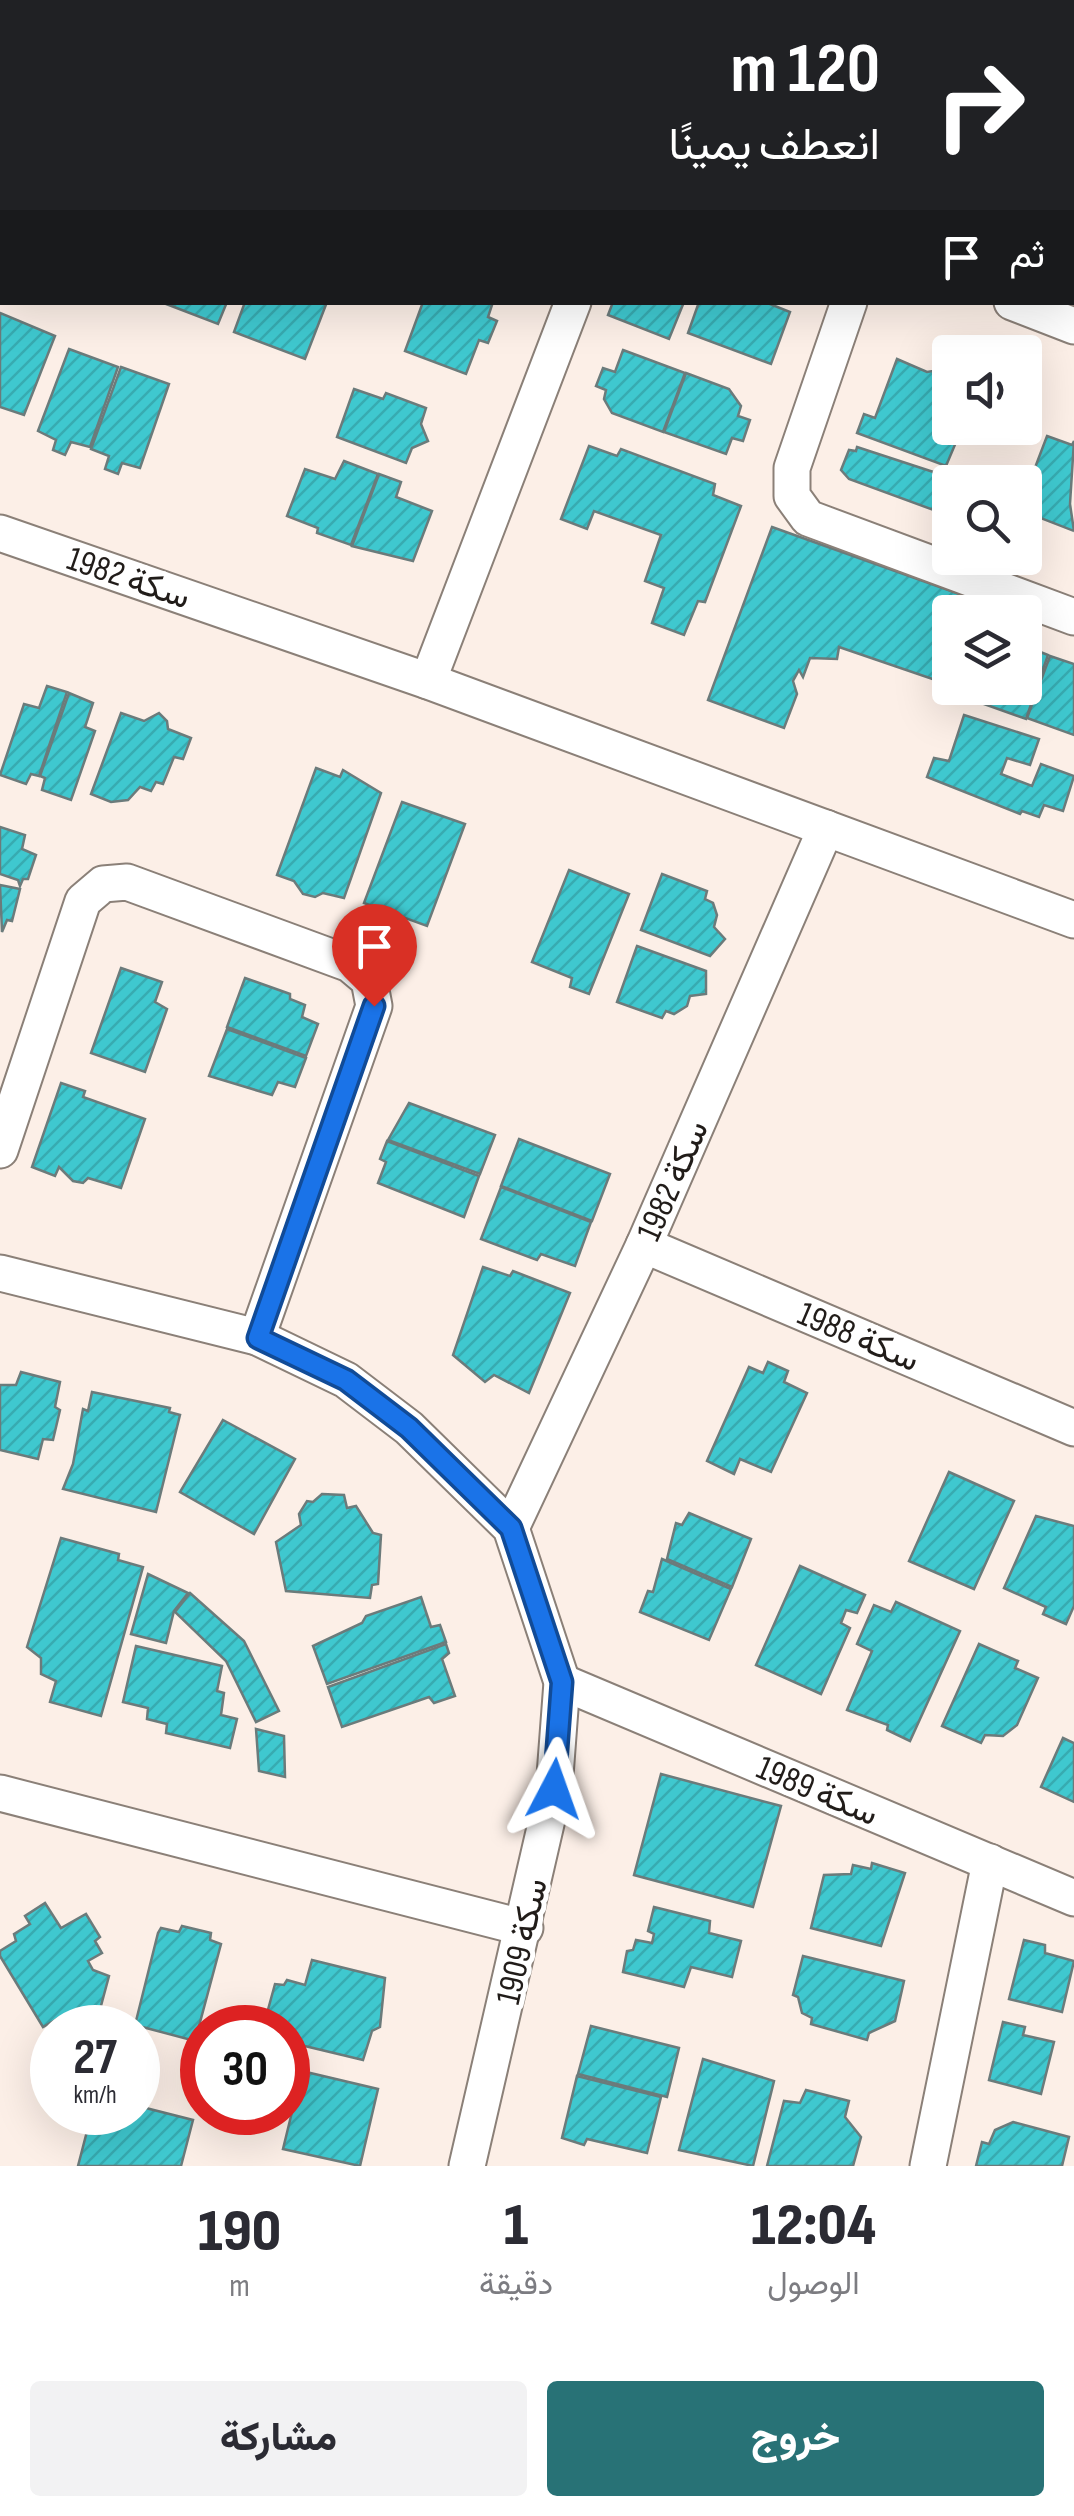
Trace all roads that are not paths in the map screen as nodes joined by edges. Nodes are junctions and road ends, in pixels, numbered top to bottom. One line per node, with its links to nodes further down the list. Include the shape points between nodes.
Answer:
1 (573, 305): 7 (street)
2 (848, 305): 6 (street, via 792,468 792,496 808,518)
3 (1020, 305): 4 (street)
4 (1074, 326)
5 (0, 533): 7 (street, سكة 1982)
6 (1074, 617)
7 (428, 680): 8 (street, سكة 1982)
8 (826, 828): 9 (street, سكة 1982); 11 (street, سكة 1982)
9 (1074, 920)
10 (0, 1150): 13 (street, via 83,902 103,884 127,882 350,964 369,980 374,1006)
11 (644, 1244): 14 (street, سكة 1988); 15 (street, سكة 1982)
12 (0, 1273): 13 (street, سكة 1909)
13 (258, 1338): 15 (street, سكة 1909, via 346,1380 409,1428)
14 (1074, 1428)
15 (511, 1528): 16 (street, سكة 1909)
16 (562, 1682): 18 (street, سكة 1989); 20 (street, سكة 1909, via 554,1789)
17 (0, 1793): 20 (street)
18 (990, 1862): 19 (street, سكة 1989); 22 (street)
19 (1074, 1898)
20 (525, 1928): 21 (street, سكة 1909)
21 (466, 2166)
22 (928, 2166)

